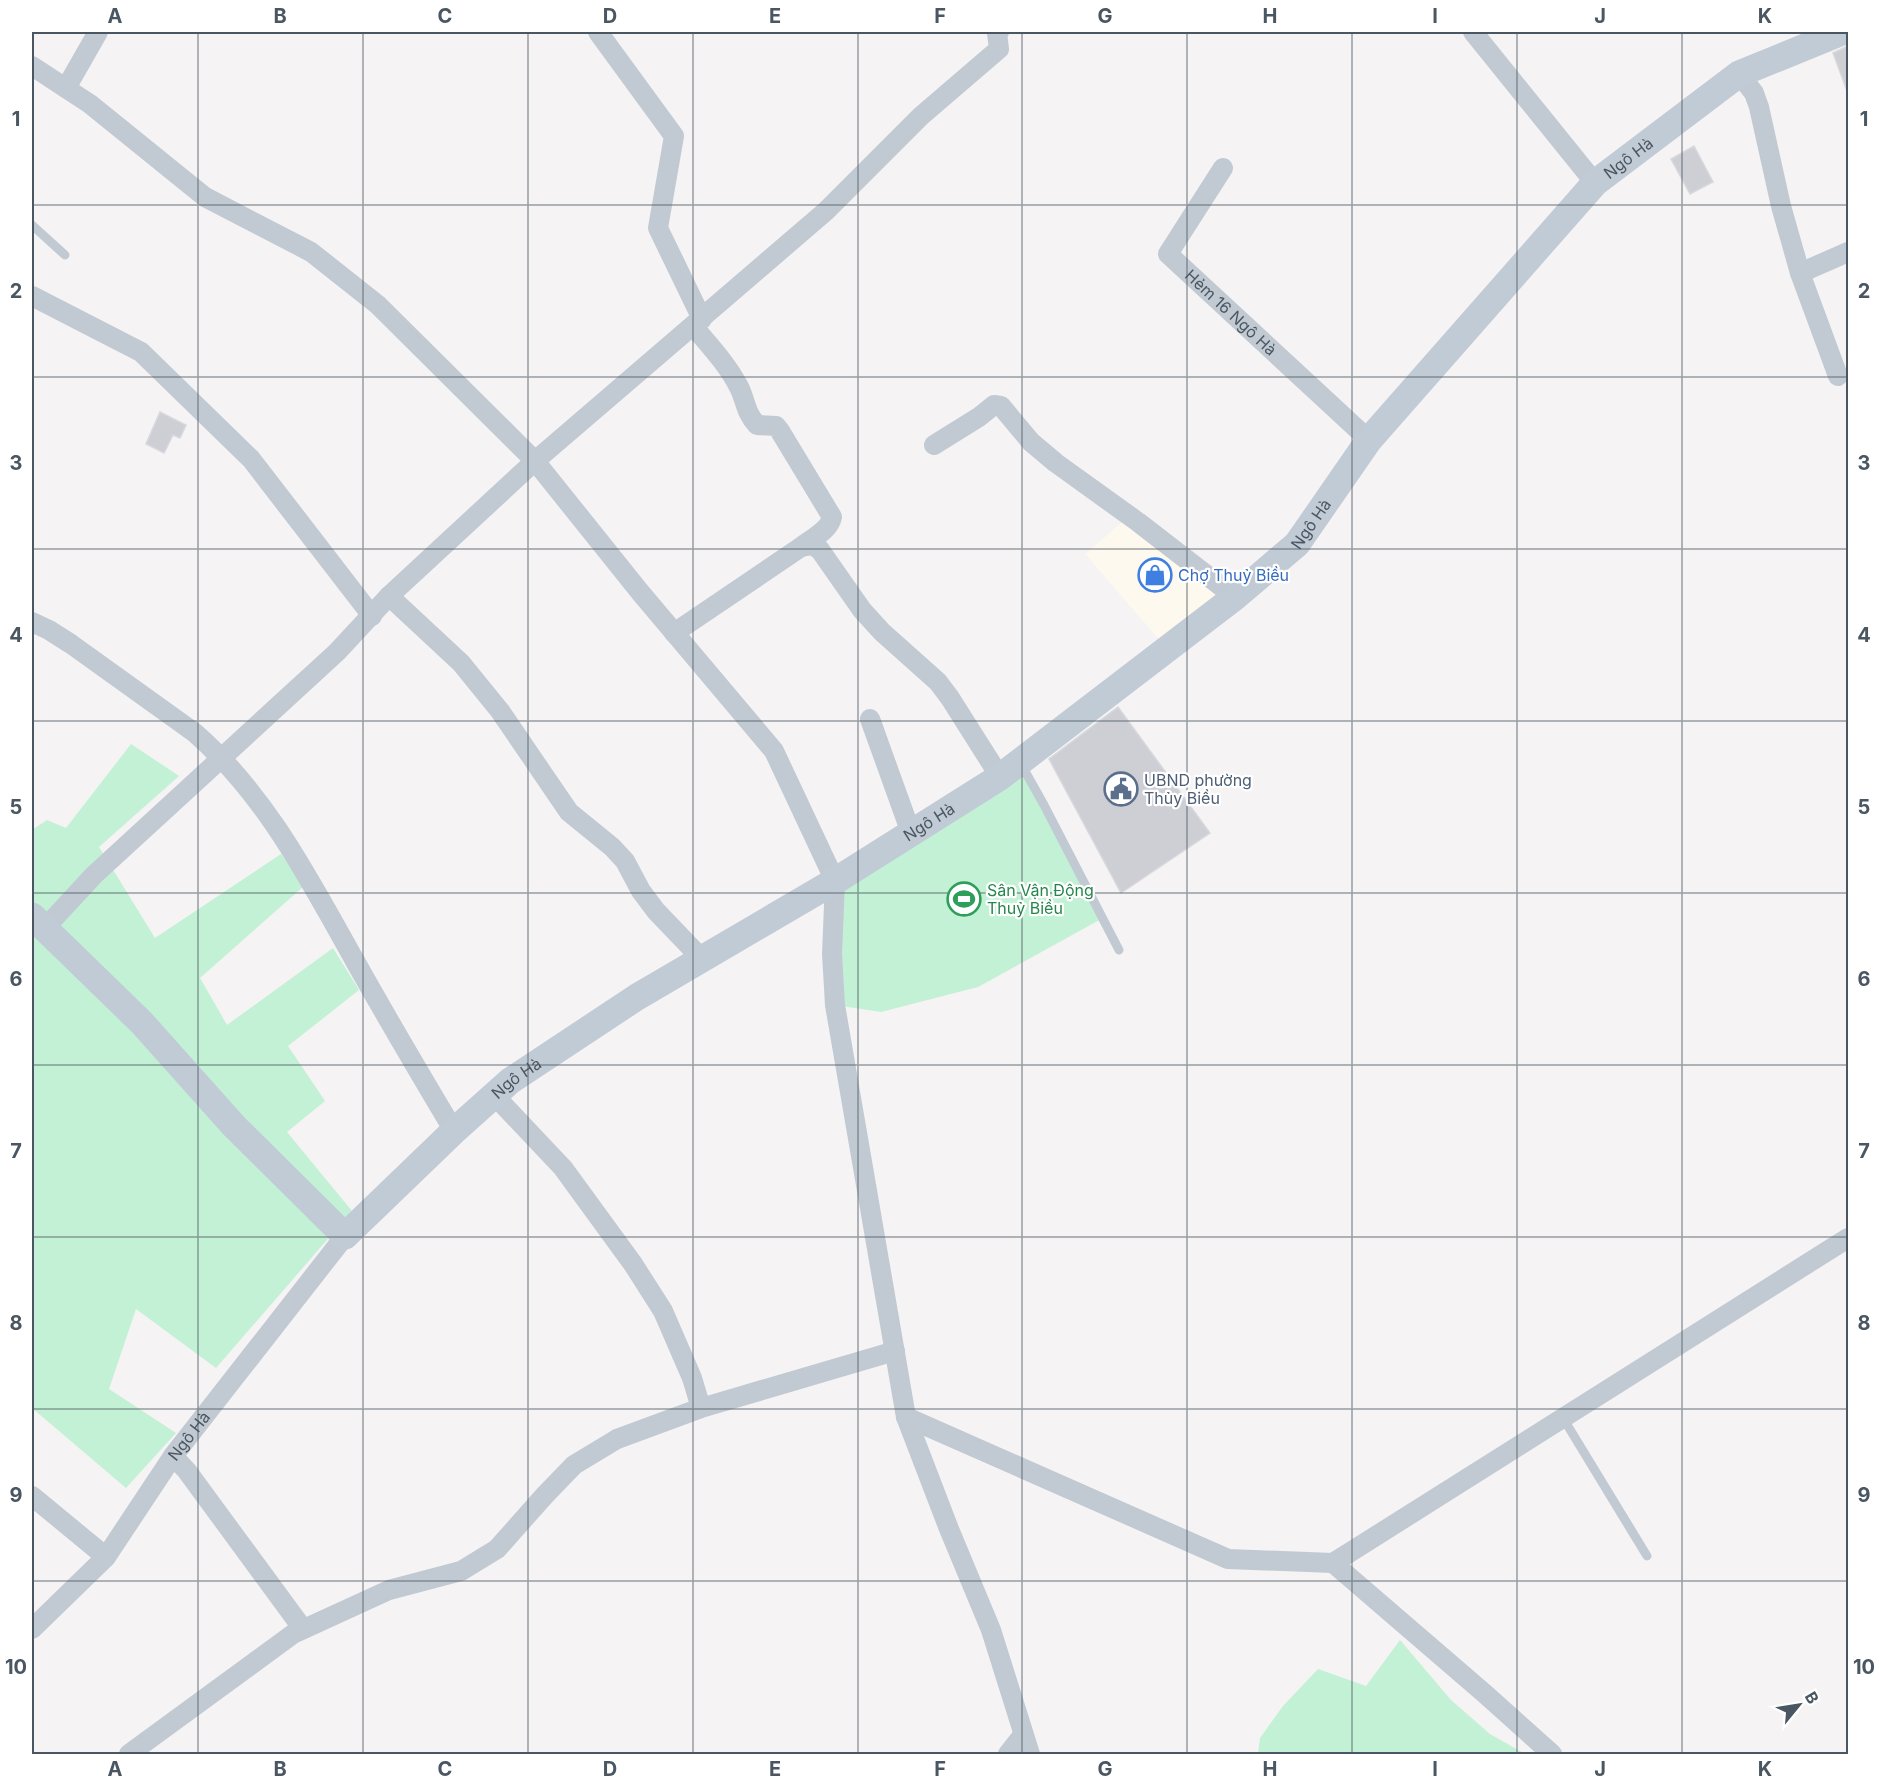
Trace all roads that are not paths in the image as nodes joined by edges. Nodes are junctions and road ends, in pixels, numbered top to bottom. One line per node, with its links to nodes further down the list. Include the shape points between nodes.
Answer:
1 (98, 32): 8 (street)
2 (598, 32): 16 (street, via 674,136 658,228)
3 (998, 32): 16 (street, via 999,49 921,116 826,211)
4 (1473, 32): 10 (street)
5 (1842, 32): 7 (street, Ngô Hà)
6 (33, 70): 8 (street)
7 (1739, 74): 10 (street, Ngô Hà); 14 (street, via 1759,107)
8 (66, 88): 20 (street, via 205,197 311,252 378,305)
9 (1223, 168): 18 (street, Hẻm 16 Ngô Hà, via 1168,254)
10 (1595, 183): 18 (street, Ngô Hà)
11 (32, 225): 13 (lane)
12 (1848, 252): 14 (street)
13 (65, 255)
14 (1800, 273): 17 (street)
15 (32, 296): 24 (street, via 141,352 251,459)
16 (697, 323): 20 (street); 21 (street, via 740,389 751,418 757,424 776,426 832,517 826,527)
17 (1838, 376)
18 (1370, 440): 23 (street, Ngô Hà, via 1297,544)
19 (934, 445): 23 (street, via 990,407 1001,406 1031,442 1056,463)
20 (536, 461): 22 (street); 26 (street)
21 (801, 547): 26 (street); 29 (street, via 813,545 820,550 862,610 938,682)
22 (389, 596): 24 (street); 34 (street, via 461,663 500,711 569,812 625,861 656,911)
23 (1235, 597): 29 (street, Ngô Hà)
24 (372, 616): 28 (street)
25 (32, 622): 28 (street, via 71,644 175,718)
26 (674, 633): 31 (street, via 774,751)
27 (870, 720): 30 (street)
28 (222, 759): 32 (street); 36 (street, via 297,856)
29 (1010, 770): 30 (street, Ngô Hà); 33 (lane, via 1044,805)
30 (911, 833): 31 (street, Ngô Hà)
31 (835, 881): 34 (street, Ngô Hà); 39 (street, via 835,1005)
32 (38, 922): 37 (street, via 142,1023 234,1126)
33 (1119, 950)
34 (702, 959): 35 (street, Ngô Hà, via 637,997)
35 (494, 1095): 36 (street, Ngô Hà); 40 (street, via 563,1168 633,1264 663,1311)
36 (454, 1131): 37 (street, Ngô Hà)
37 (345, 1236): 43 (street, Ngô Hà)
38 (1848, 1238): 42 (street)
39 (894, 1350): 40 (street); 41 (street)
40 (701, 1408): 49 (street, via 617,1438 574,1465 498,1549 461,1571 389,1590)
41 (906, 1417): 47 (street, via 1228,1559); 50 (street, via 991,1630)
42 (1563, 1419): 45 (lane); 47 (street)
43 (173, 1456): 46 (street, Ngô Hà); 49 (street)
44 (32, 1496): 46 (street)
45 (1647, 1556)
46 (106, 1557): 48 (street, Ngô Hà)
47 (1333, 1563): 54 (street)
48 (32, 1629)
49 (303, 1629): 51 (street)
50 (1023, 1735): 52 (street); 53 (street)
51 (129, 1755)
52 (1008, 1755)
53 (1030, 1755)
54 (1552, 1755)

